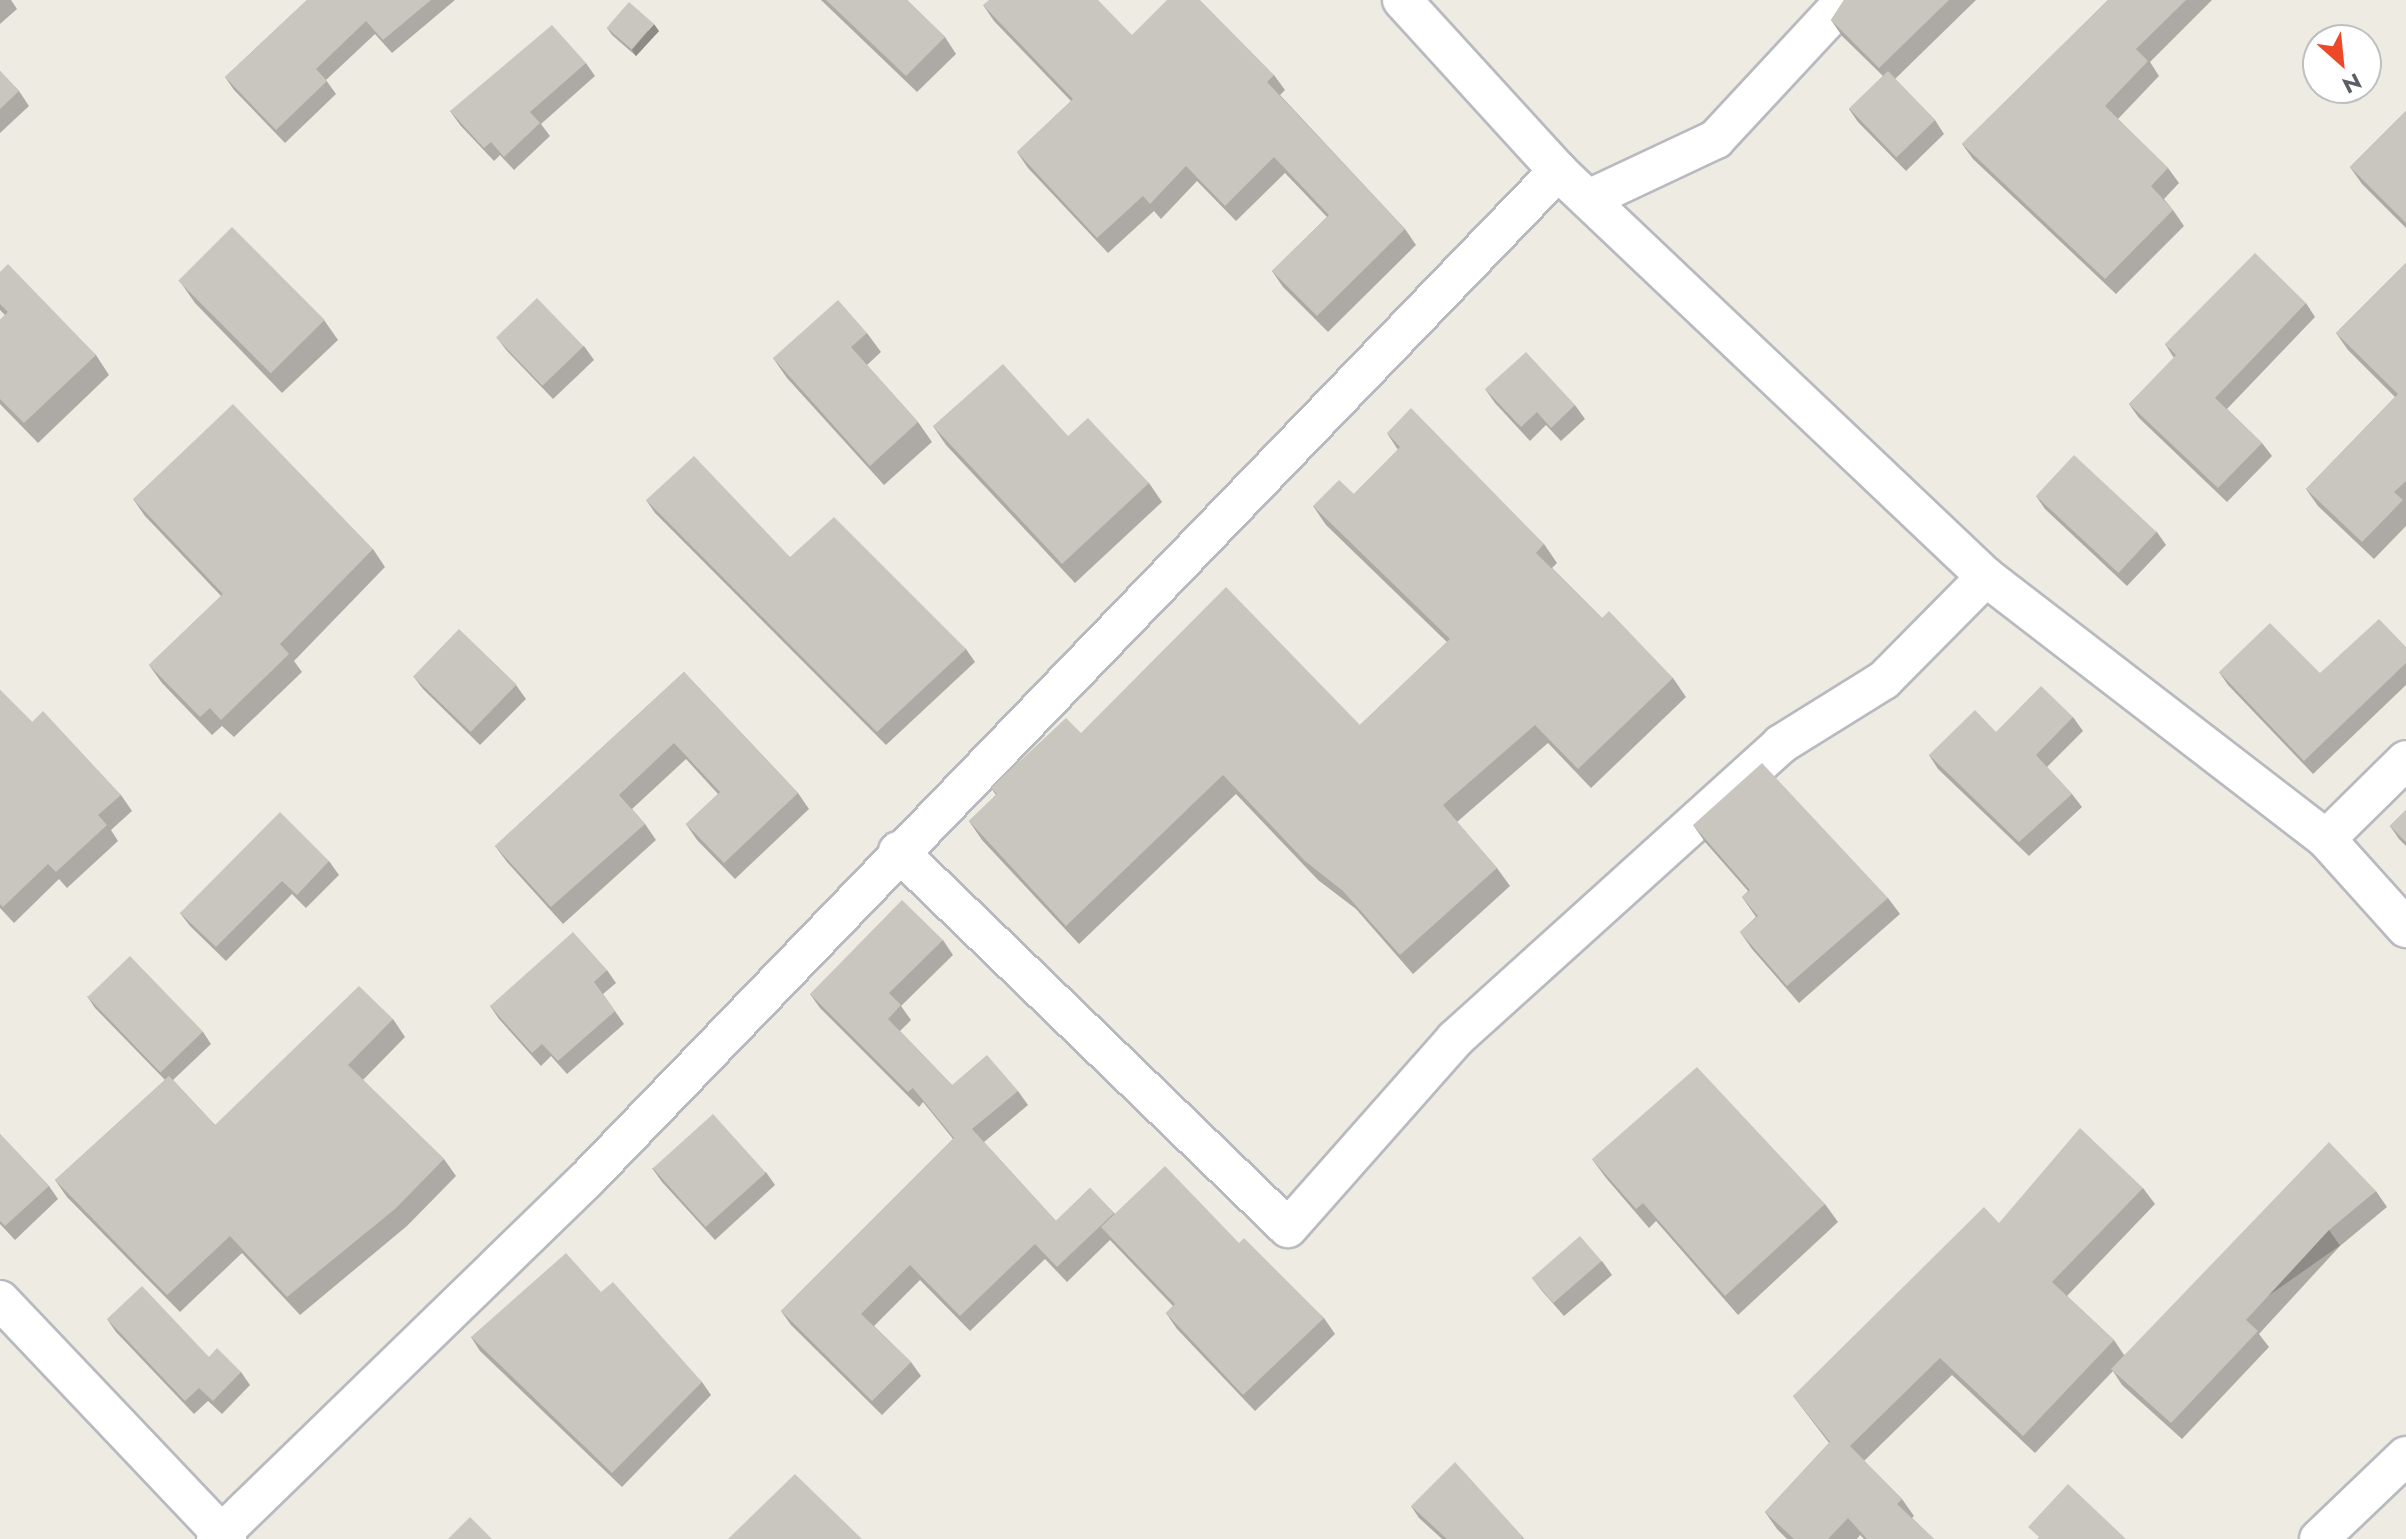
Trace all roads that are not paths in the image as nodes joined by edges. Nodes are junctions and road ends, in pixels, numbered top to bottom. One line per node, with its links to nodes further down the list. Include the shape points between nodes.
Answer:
1 (1402, 0): 3 (street)
2 (1845, 0): 4 (street, via 1716,139)
3 (1558, 171): 4 (street); 8 (street)
4 (1593, 197): 5 (street)
5 (1986, 577): 7 (street); 8 (street, via 1884,680 1781,744 1455,1039 1288,1228)
6 (2406, 760): 7 (street)
7 (2326, 839): 9 (street)
8 (898, 851): 12 (street, via 587,1179)
9 (2406, 928)
10 (0, 1300): 12 (street)
11 (2406, 1456): 13 (street)
12 (222, 1537)
13 (2319, 1539)

